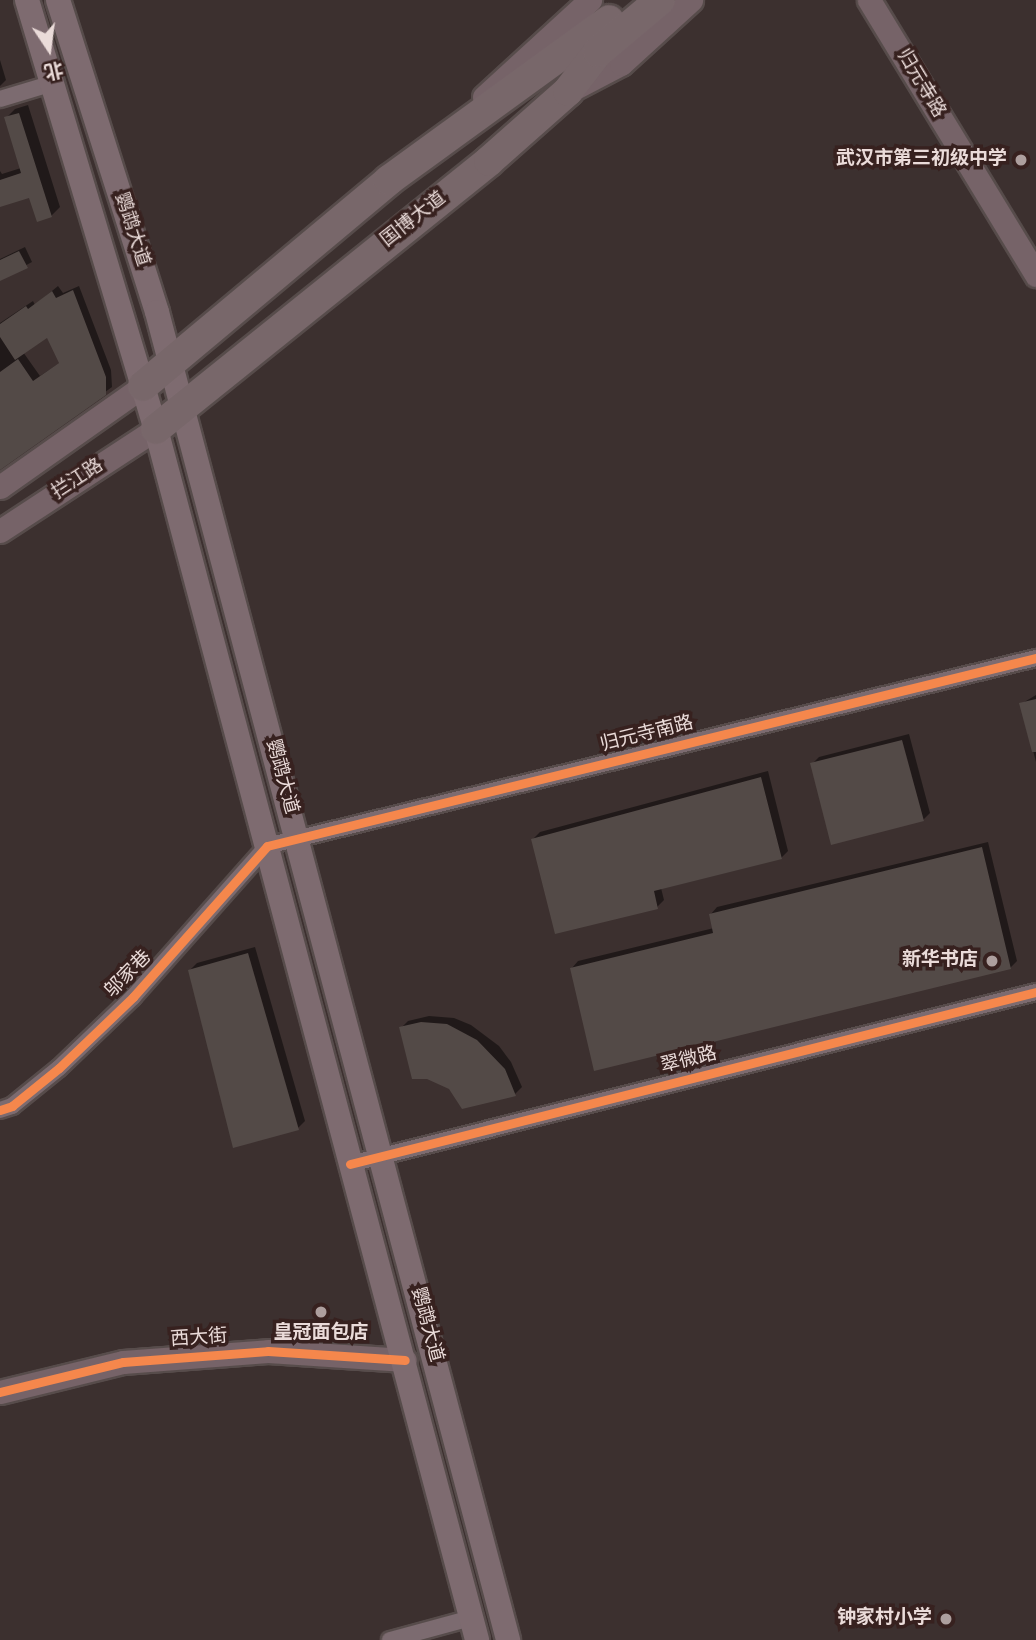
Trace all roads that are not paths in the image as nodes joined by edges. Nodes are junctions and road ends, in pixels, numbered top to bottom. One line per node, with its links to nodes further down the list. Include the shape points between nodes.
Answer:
1 (27, 0): 9 (main road, 鹦鹉大道)
2 (58, 0): 14 (main road, 鹦鹉大道)
3 (590, 0): 12 (street)
4 (634, 0): 8 (highway, 国博大道)
5 (660, 0): 8 (highway, 国博大道)
6 (691, 0): 10 (street, via 621,64)
7 (869, 0): 13 (street, 归元寺路)
8 (591, 46): 10 (highway, 国博大道); 12 (highway, 国博大道)
9 (53, 83): 11 (street); 15 (main road, 鹦鹉大道)
10 (568, 91): 16 (highway, 国博大道, via 489,161)
11 (0, 99)
12 (418, 159): 14 (highway, 国博大道)
13 (1036, 275)
14 (171, 363): 15 (highway, 国博大道); 16 (main road, 鹦鹉大道)
15 (144, 386): 17 (main road, 鹦鹉大道); 18 (street, 拦江路)
16 (181, 406): 17 (highway, 国博大道); 21 (main road, 鹦鹉大道)
17 (156, 429): 19 (street, 拦江路); 22 (main road, 鹦鹉大道)
18 (0, 488)
19 (0, 531)
20 (1036, 658): 21 (street, 归元寺南路)
21 (298, 838): 22 (street, 归元寺南路); 25 (main road, 鹦鹉大道)
22 (267, 846): 24 (street, 邬家巷, via 133,997 59,1068 12,1106); 26 (main road, 鹦鹉大道)
23 (1036, 992): 25 (street, 翠微路)
24 (0, 1110)
25 (382, 1155): 26 (street, 翠微路); 31 (main road, 鹦鹉大道)
26 (350, 1164): 27 (main road, 鹦鹉大道)
27 (405, 1360): 28 (street, 西大街, via 268,1351 123,1362); 29 (main road, 鹦鹉大道)
28 (0, 1392)
29 (474, 1629): 30 (street)
30 (390, 1640)
31 (508, 1640)

